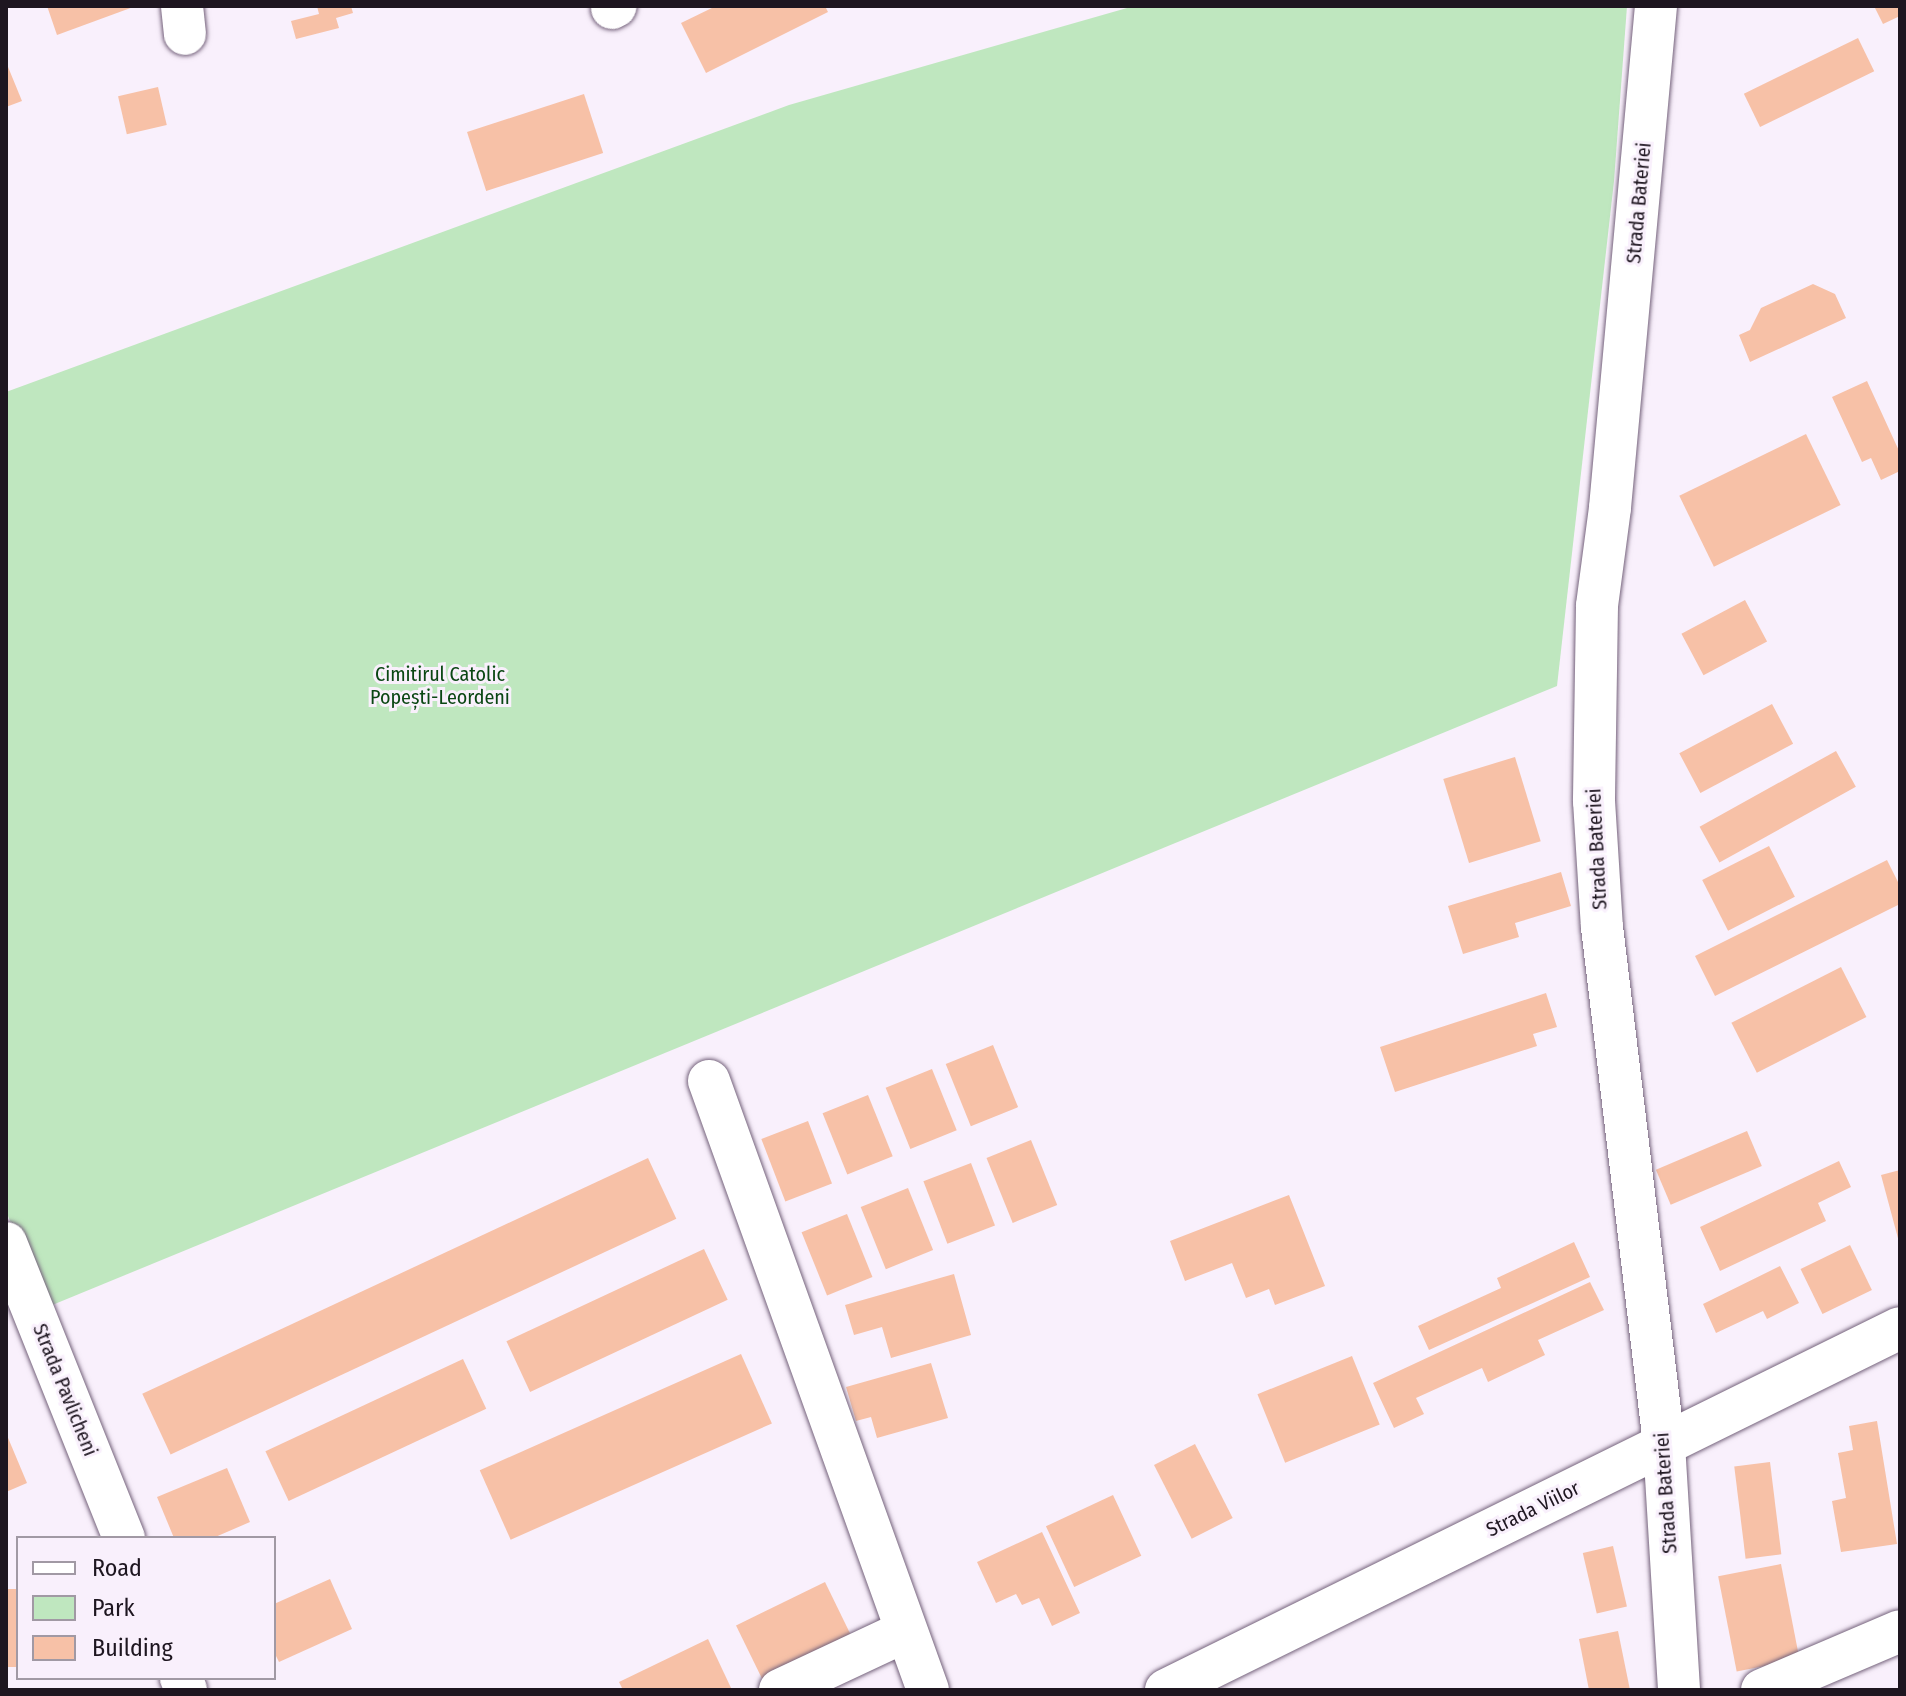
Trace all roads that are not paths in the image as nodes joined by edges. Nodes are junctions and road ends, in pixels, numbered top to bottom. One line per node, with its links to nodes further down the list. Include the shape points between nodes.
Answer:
1 (1656, 6): 5 (street, Strada Bateriei, via 1597,606 1593,773 1602,927)
2 (709, 1081): 7 (street)
3 (6, 1243): 6 (street, Strada Pavlicheni)
4 (1900, 1328): 5 (street, Strada Viilor)
5 (1664, 1444): 11 (street, Strada Viilor); 12 (street, Strada Bateriei)
6 (123, 1536)
7 (906, 1631): 9 (street); 10 (street)
8 (1900, 1631): 13 (street)
9 (780, 1690)
10 (928, 1690)
11 (1166, 1690)
12 (1679, 1690)
13 (1762, 1690)

